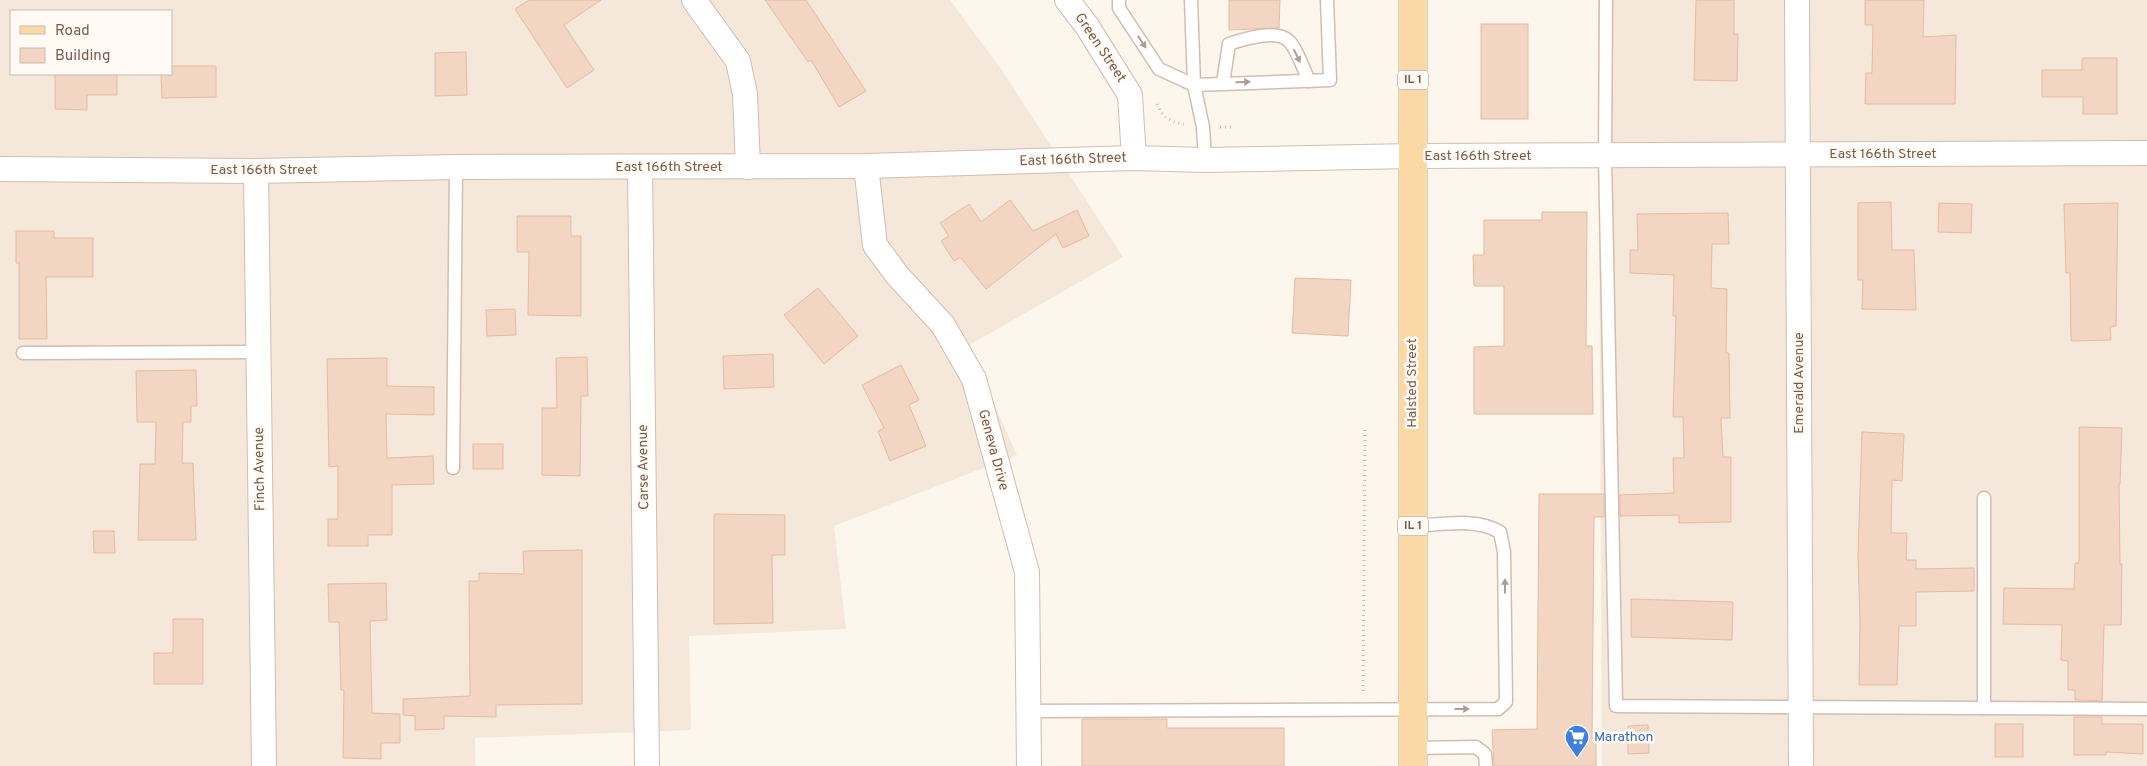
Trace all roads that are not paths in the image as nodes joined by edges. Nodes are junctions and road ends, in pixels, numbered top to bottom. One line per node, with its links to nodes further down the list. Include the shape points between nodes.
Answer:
1 (694, 0): 21 (street, via 738,61 744,94)
2 (1067, 0): 16 (street, Green Street, via 1130,95)
3 (1119, 0): 11 (lane, one-way to 11, via 1120,8 1159,69)
4 (1191, 0): 11 (lane)
5 (1327, 0): 9 (lane, via 1330,80)
6 (1413, 0): 14 (main road, Halsted Street / IL 1)
7 (1606, 0): 15 (lane)
8 (1797, 0): 13 (street, Emerald Avenue)
9 (1309, 81): 10 (lane, one-way to 9); 10 (lane, one-way to 9, via 1229,44 1250,37 1280,35 1290,41)
10 (1223, 83): 11 (lane)
11 (1194, 85): 17 (lane)
12 (2147, 153): 13 (street, East 166th Street)
13 (1797, 154): 15 (street, East 166th Street); 29 (street, Emerald Avenue)
14 (1413, 156): 15 (street, East 166th Street); 17 (street, East 166th Street); 28 (main road, Halsted Street / IL 1)
15 (1605, 156): 29 (lane, via 1616,706)
16 (1134, 158): 17 (street, East 166th Street); 18 (street, East 166th Street)
17 (1205, 160)
18 (866, 166): 21 (street, East 166th Street); 33 (street, Geneva Drive, via 875,245 897,275 943,325 974,380 1027,572)
19 (456, 167): 20 (street, East 166th Street); 23 (street, East 166th Street); 26 (lane)
20 (640, 167): 21 (street, East 166th Street); 36 (street, Carse Avenue)
21 (748, 167)
22 (0, 169): 23 (street, East 166th Street)
23 (256, 171): 24 (street, Finch Avenue)
24 (258, 352): 25 (lane); 35 (street, Finch Avenue)
25 (24, 353)
26 (453, 468)
27 (1984, 498): 30 (lane)
28 (1413, 526): 31 (main road, Halsted Street / IL 1); 31 (lane, one-way to 28, via 1498,709 1506,702 1504,552 1500,532 1476,523)
29 (1801, 707): 30 (lane); 39 (street, Emerald Avenue)
30 (1984, 708): 32 (lane)
31 (1413, 709): 33 (lane); 34 (main road, Halsted Street / IL 1)
32 (2147, 709)
33 (1029, 711): 37 (street, Geneva Drive)
34 (1413, 757): 38 (lane, via 1476,747 1485,754)
35 (264, 766)
36 (647, 766)
37 (1029, 766)
38 (1486, 766)
39 (1801, 766)

